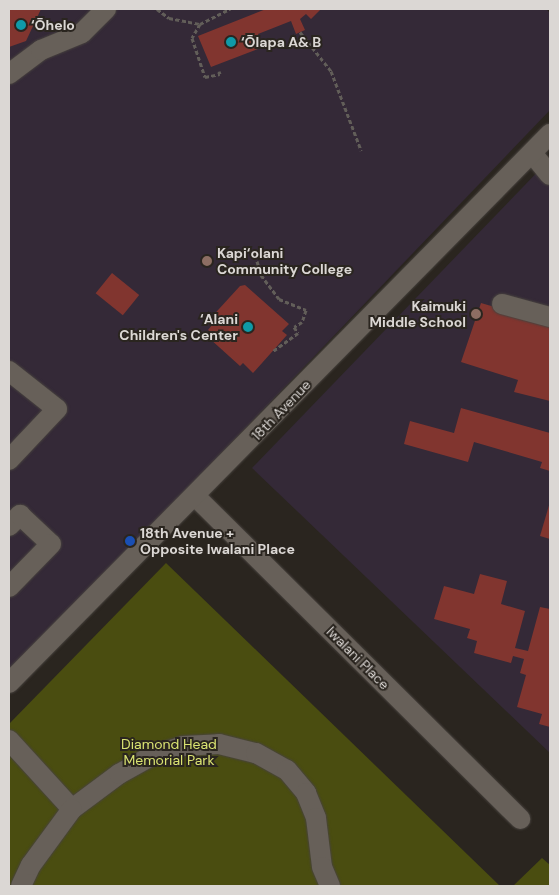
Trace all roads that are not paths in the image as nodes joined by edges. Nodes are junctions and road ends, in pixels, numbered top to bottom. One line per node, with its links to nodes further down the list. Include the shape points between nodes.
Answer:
1 (106, 9): 2 (street, via 82,33 41,50)
2 (9, 74)
3 (550, 134): 4 (street, 18th Avenue)
4 (532, 153): 5 (street); 10 (street, 18th Avenue)
5 (550, 175)
6 (502, 304): 7 (street)
7 (550, 317)
8 (9, 371): 9 (street, via 57,409)
9 (9, 460)
10 (196, 497): 13 (street, 18th Avenue); 16 (street, Iwalani Place)
11 (9, 526): 12 (street, via 20,515 51,544)
12 (9, 587)
13 (9, 683)
14 (9, 740): 15 (street)
15 (72, 809): 17 (street, via 31,865); 18 (street, via 119,774 151,756 183,746 220,744 256,753 287,770 306,793 316,818 322,867)
16 (520, 819)
17 (21, 886)
18 (330, 886)

